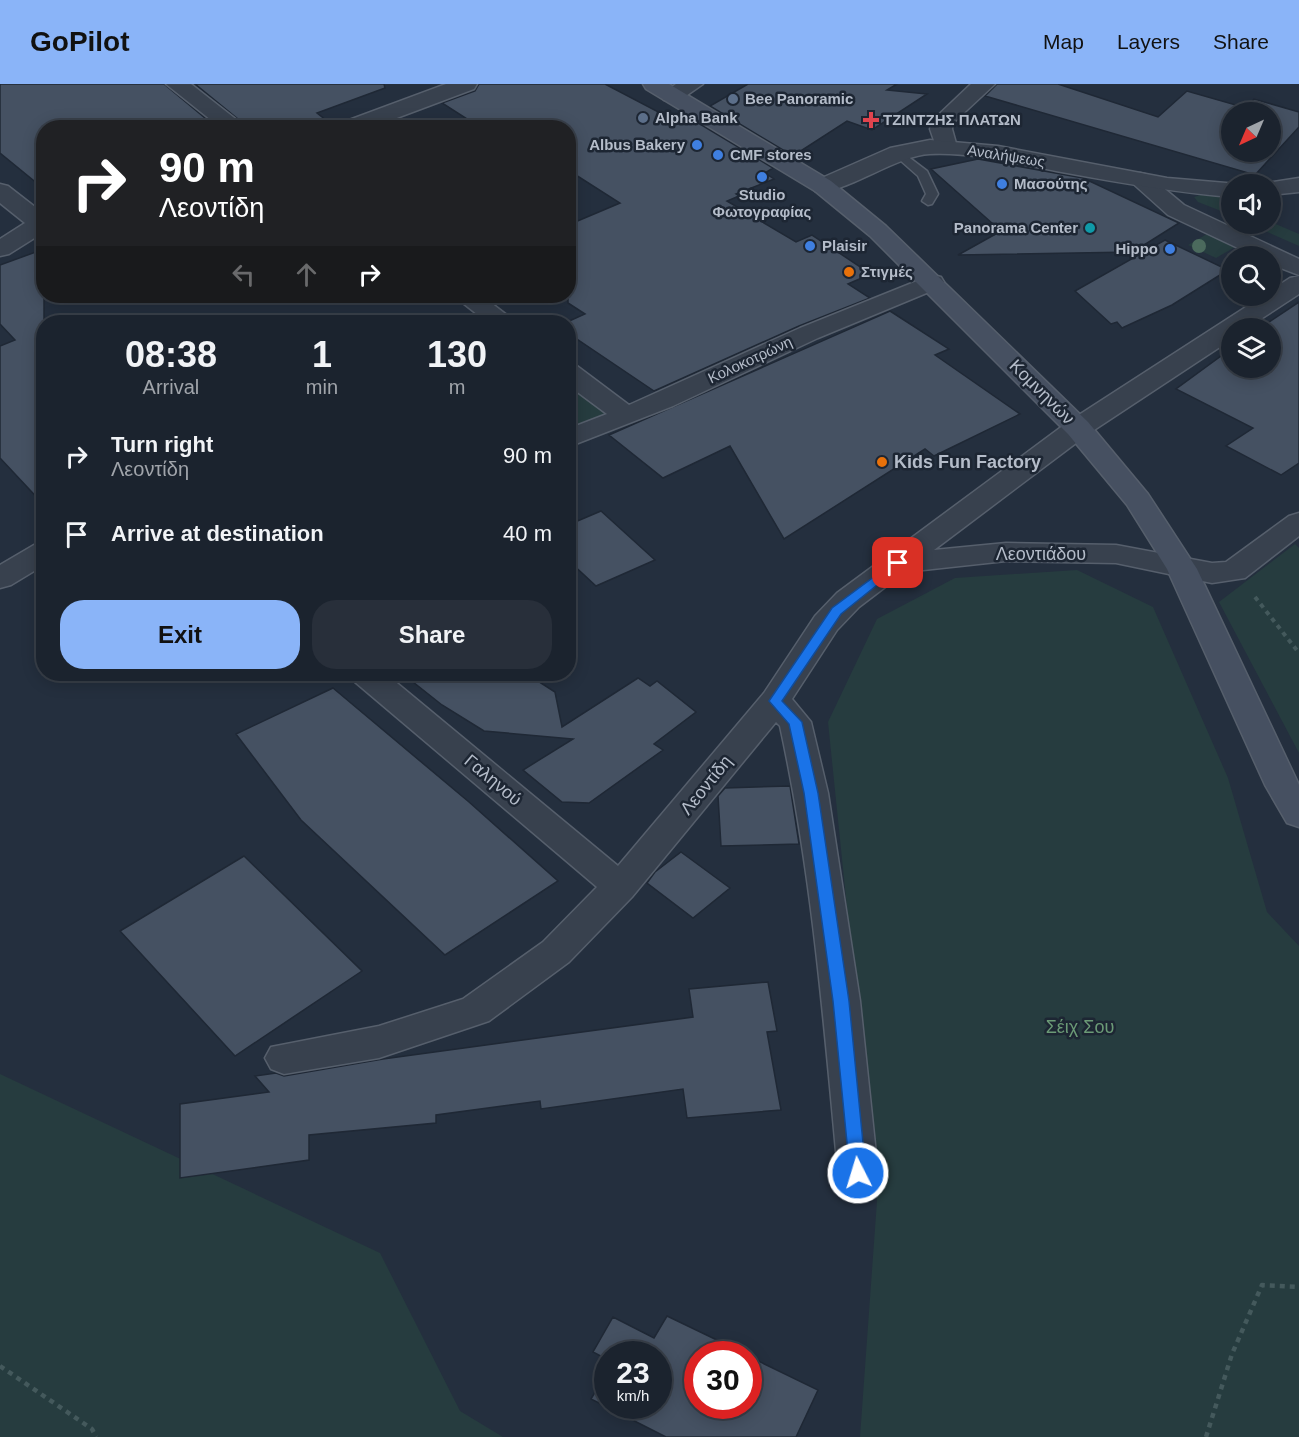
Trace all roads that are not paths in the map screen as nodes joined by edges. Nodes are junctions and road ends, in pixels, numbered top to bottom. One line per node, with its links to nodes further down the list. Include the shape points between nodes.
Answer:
1 (177, 84): 5 (street)
2 (466, 84): 6 (street)
3 (984, 84): 7 (street, via 943,121)
4 (672, 88): 11 (main road, Κομνηνών)
5 (225, 120)
6 (370, 120)
7 (946, 147): 8 (street, Αναλήψεως); 9 (street, Αναλήψεως)
8 (898, 153): 11 (street, Αναλήψεως); 15 (lane, via 923,174 932,194)
9 (1140, 180): 13 (street, Αναλήψεως); 19 (street, via 1176,210)
10 (1299, 185): 12 (street)
11 (823, 186): 20 (main road, Κομνηνών)
12 (1281, 187)
13 (1221, 189)
14 (0, 191): 16 (street)
15 (928, 201)
16 (36, 218)
17 (36, 225): 18 (street)
18 (0, 249)
19 (1299, 268)
20 (932, 282): 25 (street, Κολοκοτρώνη); 26 (main road, Κομνηνών)
21 (1299, 283): 26 (street, Λεοντίδη)
22 (475, 303): 23 (street)
23 (491, 315)
24 (576, 378): 25 (street)
25 (626, 415): 27 (street, Κολοκοτρώνη)
26 (1078, 428): 30 (street, Λεοντίδη); 31 (main road, Κομνηνών, via 1138,500)
27 (576, 436)
28 (1299, 522): 31 (street, Λεοντιάδου, via 1234,571)
29 (36, 557): 32 (street)
30 (898, 563): 31 (street, Λεοντιάδου, via 1006,552 1116,554); 34 (street, Λεοντίδη, via 831,617)
31 (1182, 569): 35 (main road, Κομνηνών)
32 (0, 578)
33 (374, 681): 36 (street, Γαληνού)
34 (775, 701): 36 (street, Λεοντίδη); 38 (street, via 795,722 811,793 841,1001)
35 (1299, 814)
36 (620, 888): 37 (street, Λεοντίδη, via 556,952 476,1010 379,1042)
37 (284, 1058)
38 (858, 1173)

